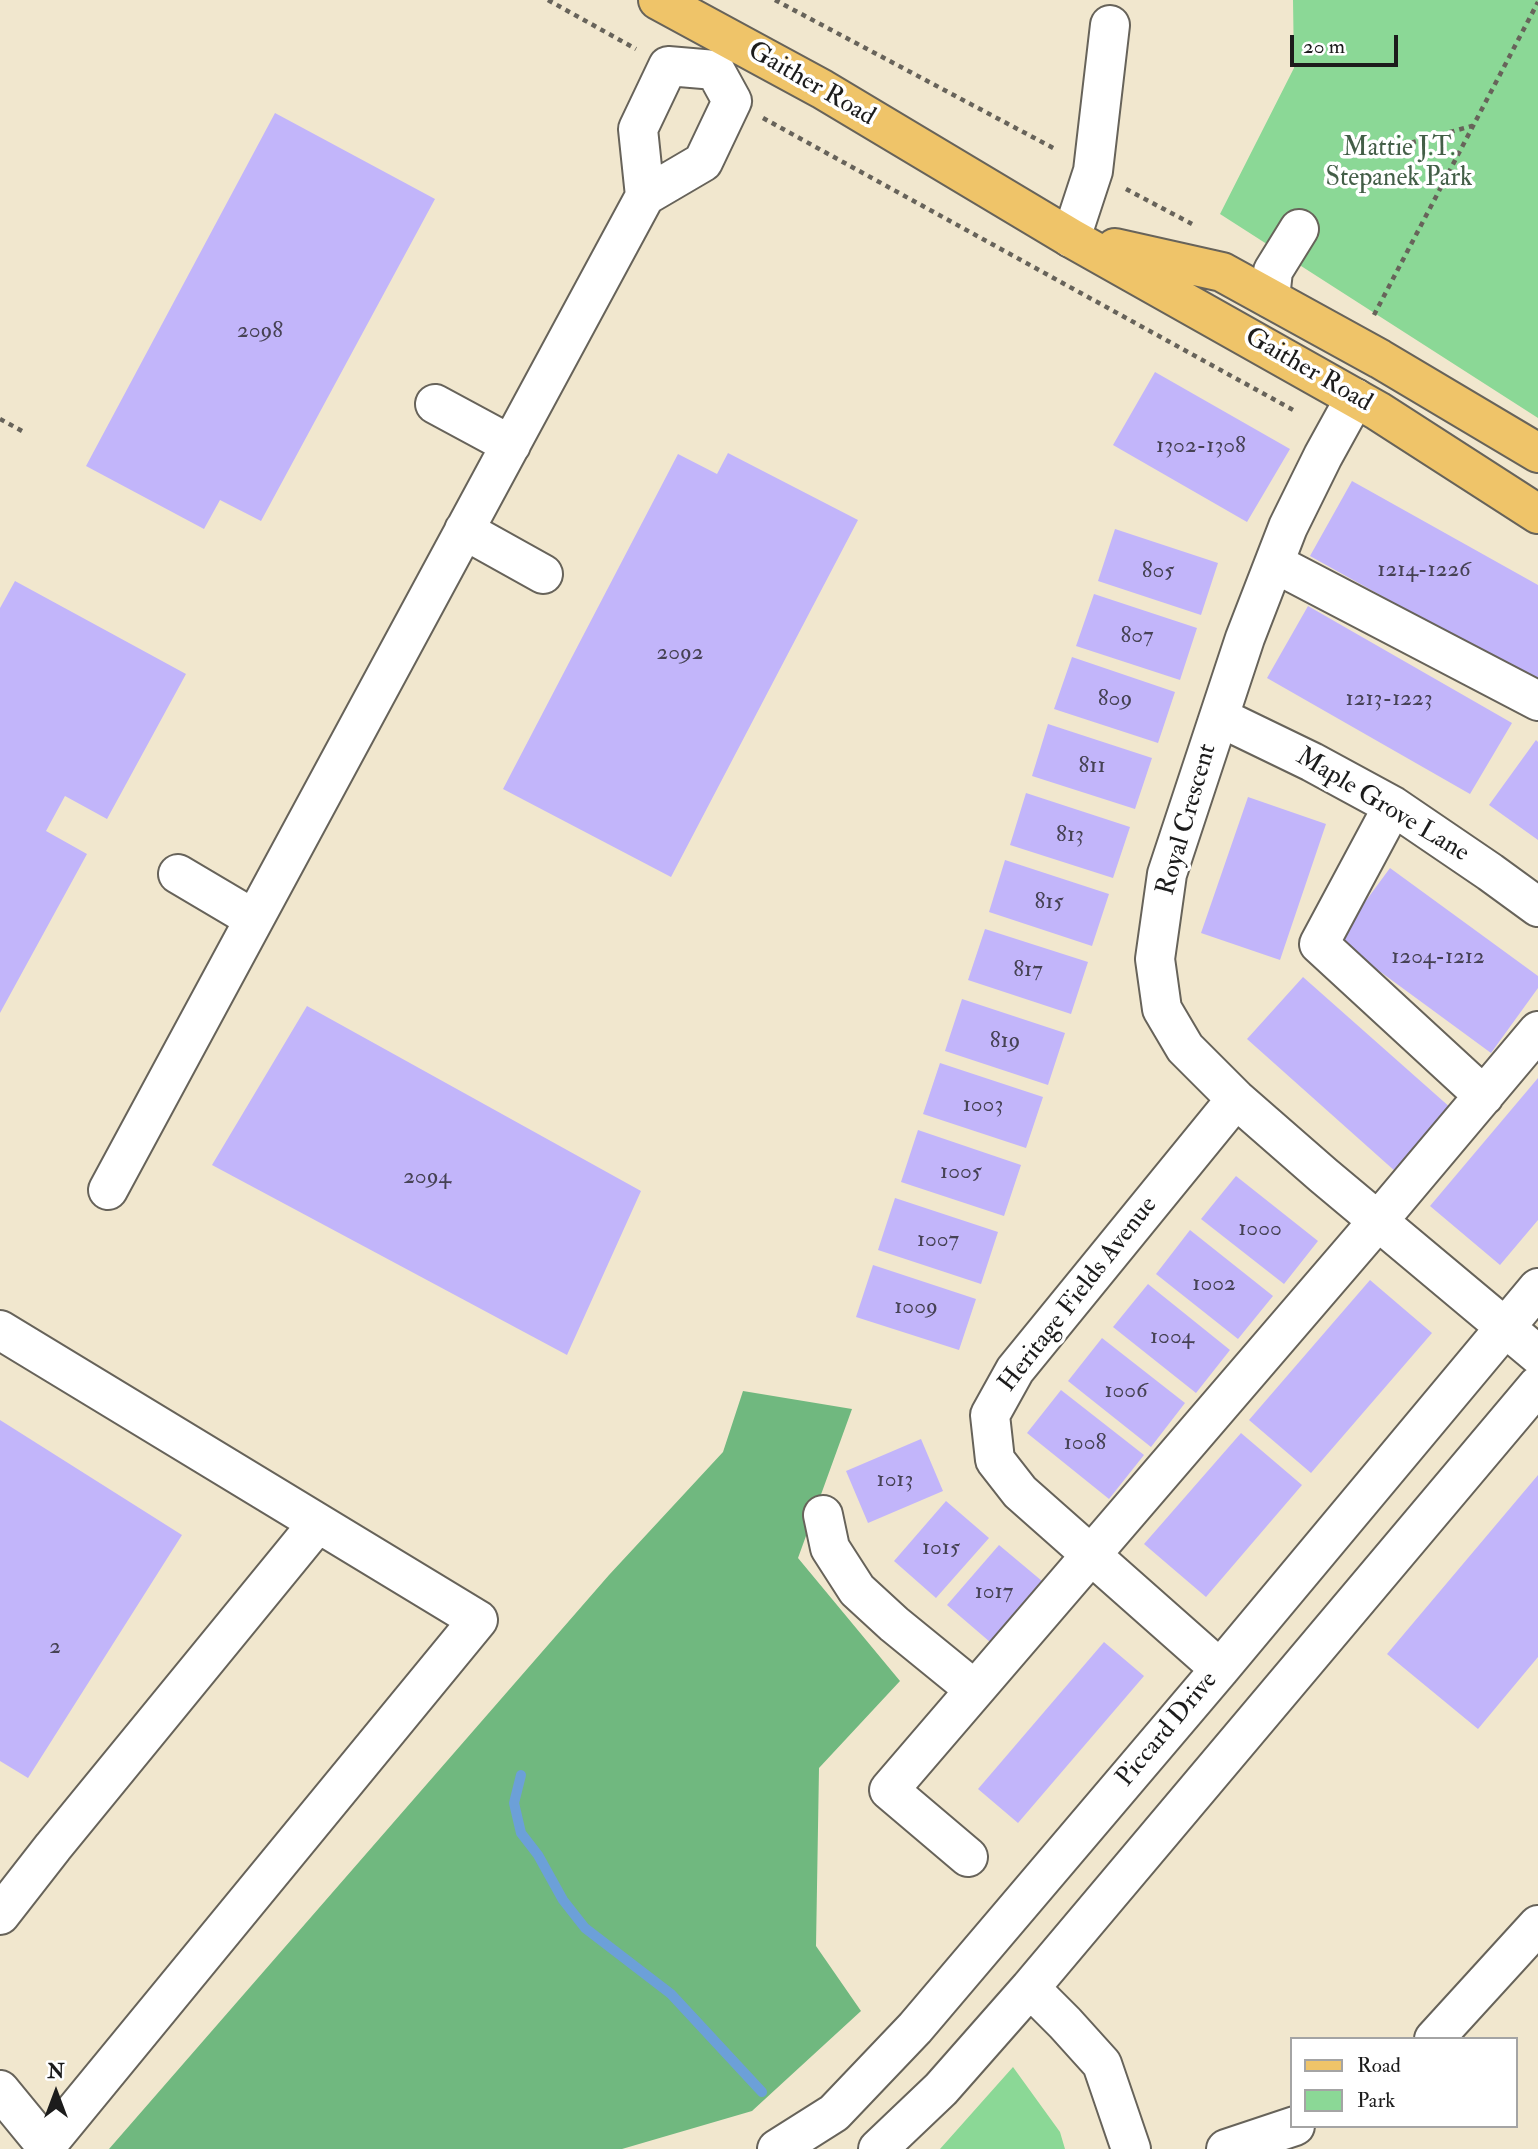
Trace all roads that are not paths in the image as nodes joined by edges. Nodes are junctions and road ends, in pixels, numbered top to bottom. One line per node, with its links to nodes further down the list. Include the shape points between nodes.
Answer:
1 (658, 0): 3 (main road, Gaither Road)
2 (1110, 25): 6 (street, via 1093,171)
3 (726, 70): 4 (street, via 703,162); 4 (street, via 668,66 638,129); 6 (main road, Gaither Road, via 822,89)
4 (645, 196): 10 (street)
5 (1299, 229): 7 (street, via 1273,271)
6 (1071, 238): 7 (main road, Gaither Road, via 1222,272); 8 (main road, Gaither Road)
7 (1270, 298): 11 (main road, Gaither Road)
8 (1355, 398): 12 (main road, Gaither Road); 14 (street, Royal Crescent)
9 (435, 404): 10 (street)
10 (511, 445): 13 (street)
11 (1538, 453)
12 (1538, 514)
13 (464, 530): 15 (street); 21 (street)
14 (1274, 563): 16 (street); 17 (street, Royal Crescent)
15 (543, 573)
16 (1538, 701)
17 (1219, 717): 18 (street, Maple Grove Lane); 24 (street, Royal Crescent, via 1167,874 1155,958 1162,1009 1185,1048)
18 (1393, 806): 20 (street, Maple Grove Lane); 23 (street, via 1319,944)
19 (178, 874): 21 (street)
20 (1538, 907)
21 (254, 919): 25 (street)
22 (1538, 1031): 23 (street)
23 (1483, 1096): 26 (street)
24 (1236, 1099): 26 (street, Royal Crescent); 34 (street, Heritage Fields Avenue, via 1015,1370 990,1415 995,1460 1020,1492)
25 (108, 1190)
26 (1378, 1221): 28 (street, Royal Crescent); 34 (street)
27 (1538, 1288): 28 (street, Piccard Drive)
28 (1506, 1328): 30 (street, Royal Crescent); 35 (street, Piccard Drive)
29 (0, 1329): 33 (street)
30 (1538, 1355)
31 (1538, 1385): 40 (street)
32 (823, 1515): 36 (street, via 830,1548 857,1590)
33 (318, 1523): 38 (street); 42 (street, via 478,1620 46,2146)
34 (1092, 1556): 35 (street, Heritage Fields Avenue); 36 (street)
35 (1220, 1669): 44 (street, Piccard Drive, via 915,2028 834,2113)
36 (975, 1690): 37 (street, via 889,1790)
37 (968, 1857)
38 (0, 1915)
39 (1538, 1924): 41 (street)
40 (1030, 1988): 45 (street, via 941,2089); 46 (street, via 1102,2064)
41 (1436, 2037)
42 (0, 2090)
43 (1290, 2128): 47 (street)
44 (777, 2149)
45 (878, 2149)
46 (1131, 2149)
47 (1226, 2149)

